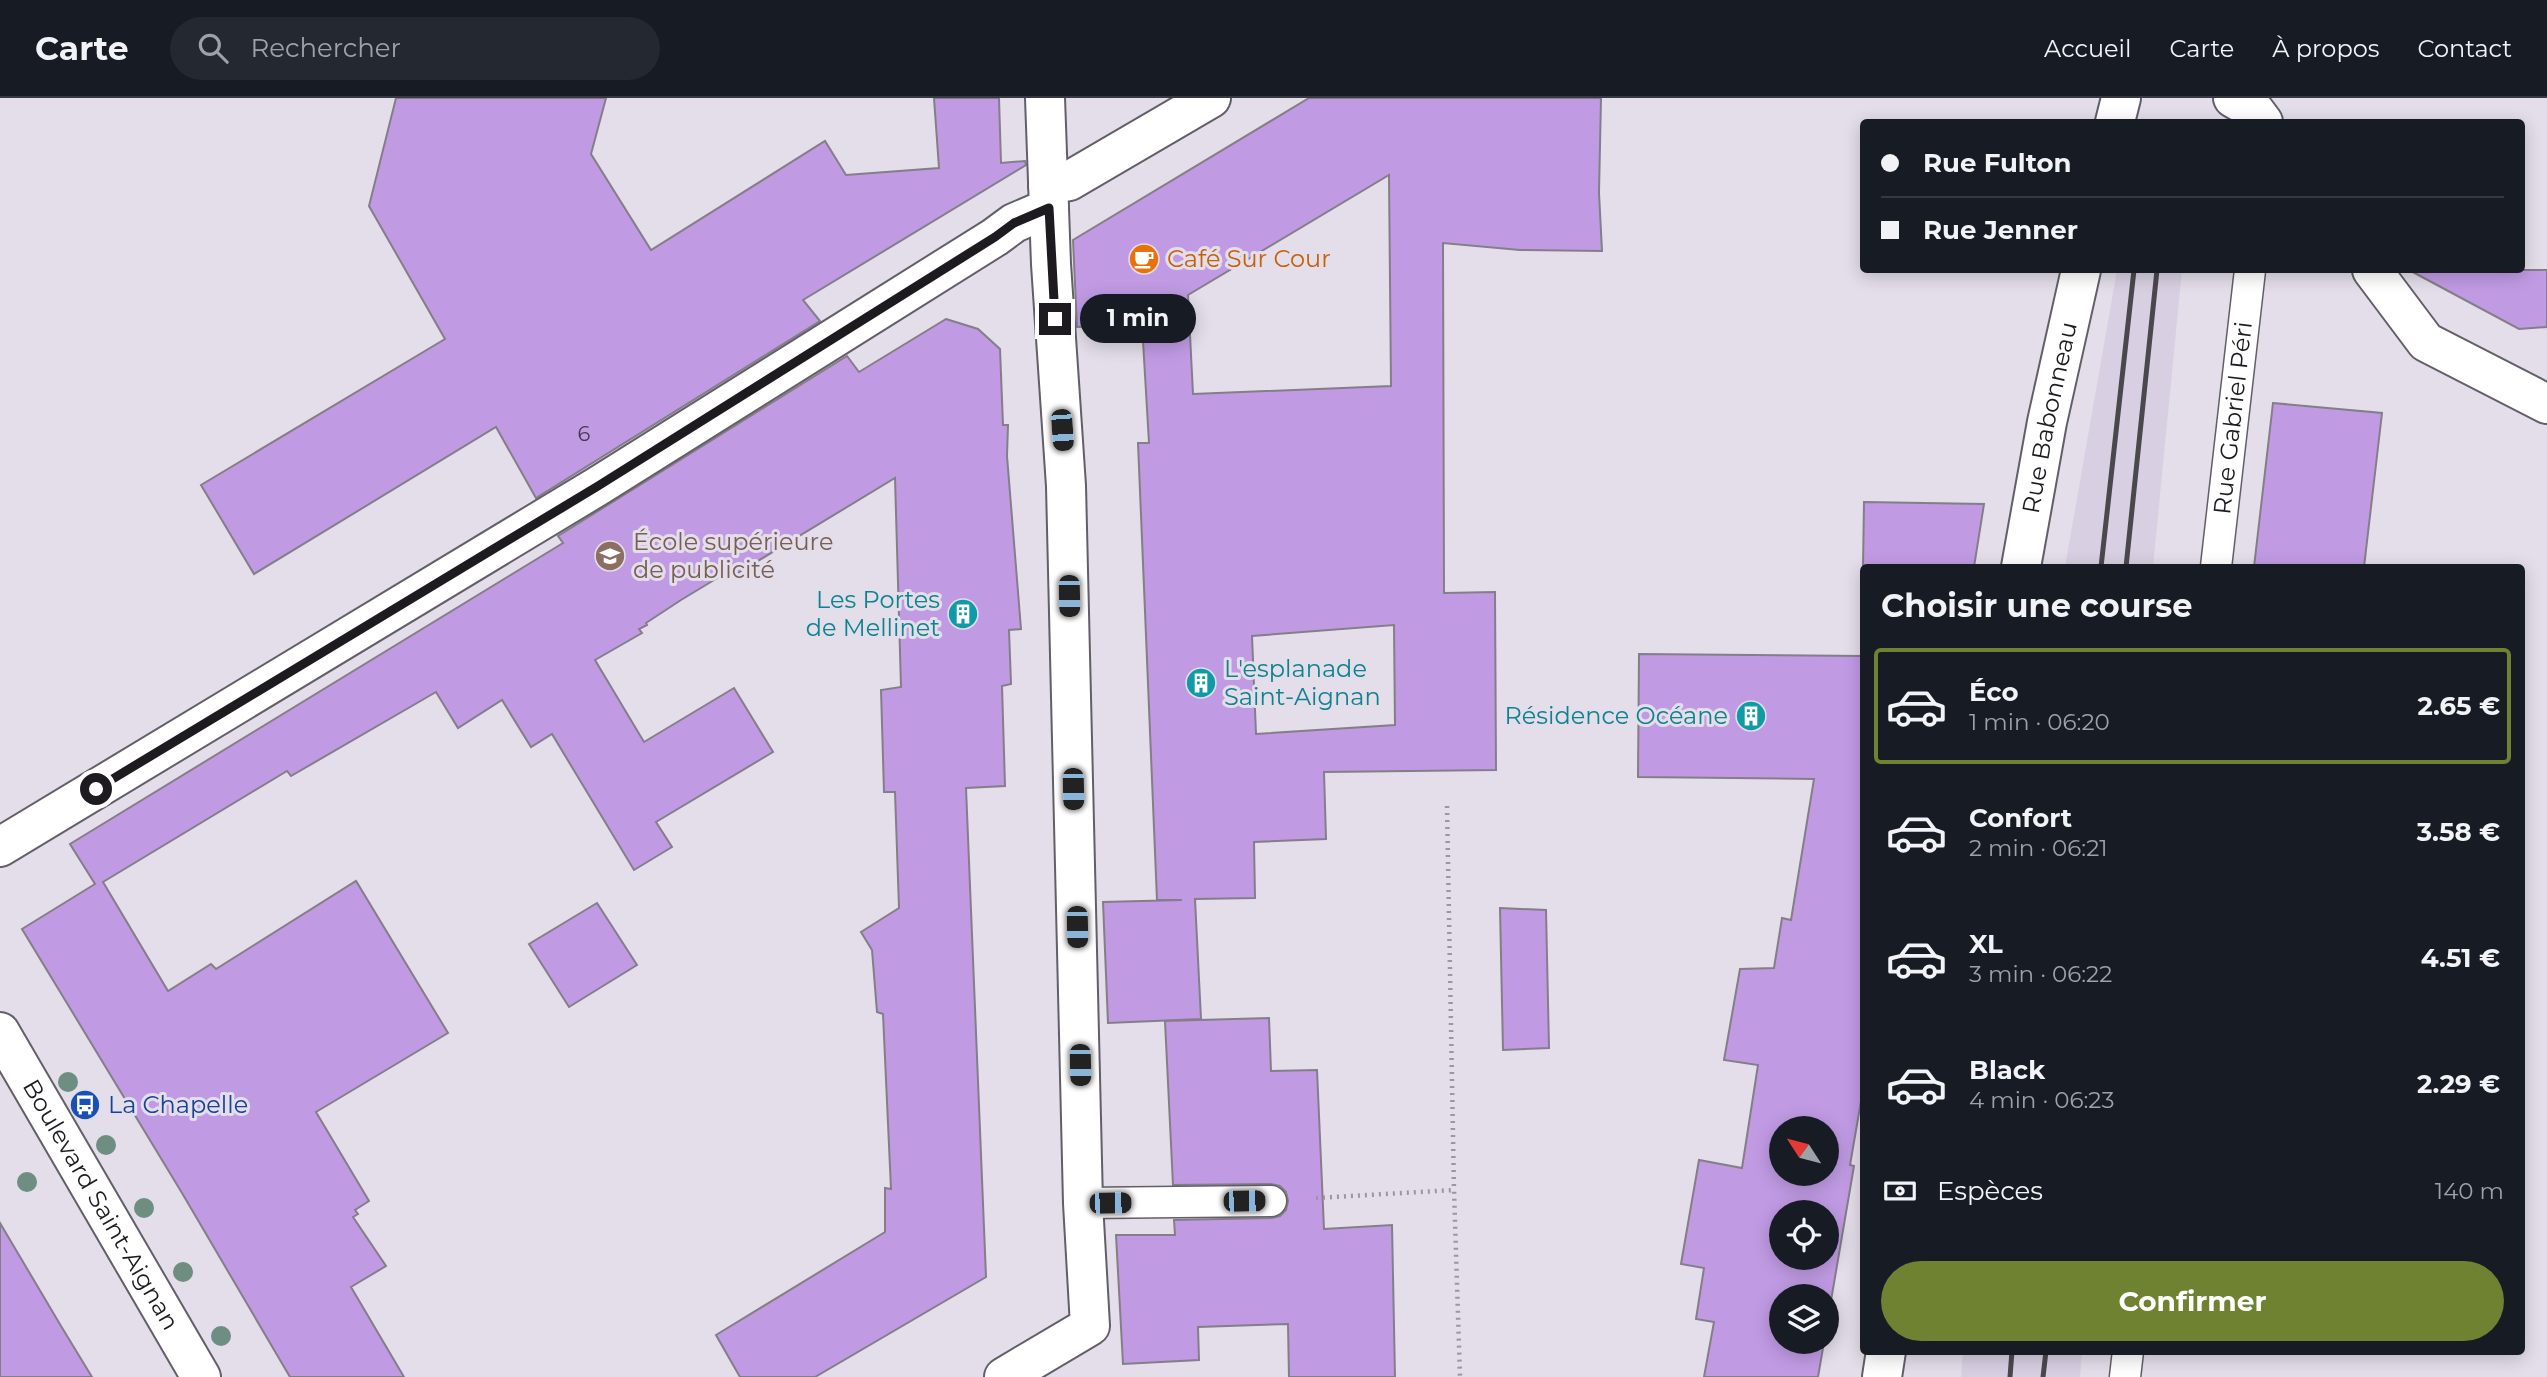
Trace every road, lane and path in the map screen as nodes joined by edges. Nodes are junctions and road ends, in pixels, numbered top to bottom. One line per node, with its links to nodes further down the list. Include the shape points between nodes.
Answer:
1 (1045, 98): 5 (street)
2 (1211, 98): 5 (street)
3 (2120, 98): 4 (street)
4 (2116, 119)
5 (1048, 196): 13 (street, via 995,237 598,486); 17 (street, via 1066,486)
6 (2080, 273): 10 (street, Rue Babonneau)
7 (2250, 273): 11 (lane, Rue Gabriel Péri)
8 (2374, 273): 9 (street, via 2426,342)
9 (2547, 404)
10 (2022, 564)
11 (2216, 564)
12 (1447, 806): 15 (path)
13 (0, 847)
14 (0, 1032): 20 (street, Boulevard Saint-Aignan)
15 (1454, 1190): 16 (path); 22 (path)
16 (1271, 1200): 17 (lane)
17 (1083, 1203): 21 (street, via 1090,1326)
18 (1885, 1355): 23 (street)
19 (2128, 1355): 24 (lane)
20 (201, 1377)
21 (1004, 1377)
22 (1460, 1377)
23 (1882, 1377)
24 (2125, 1377)

